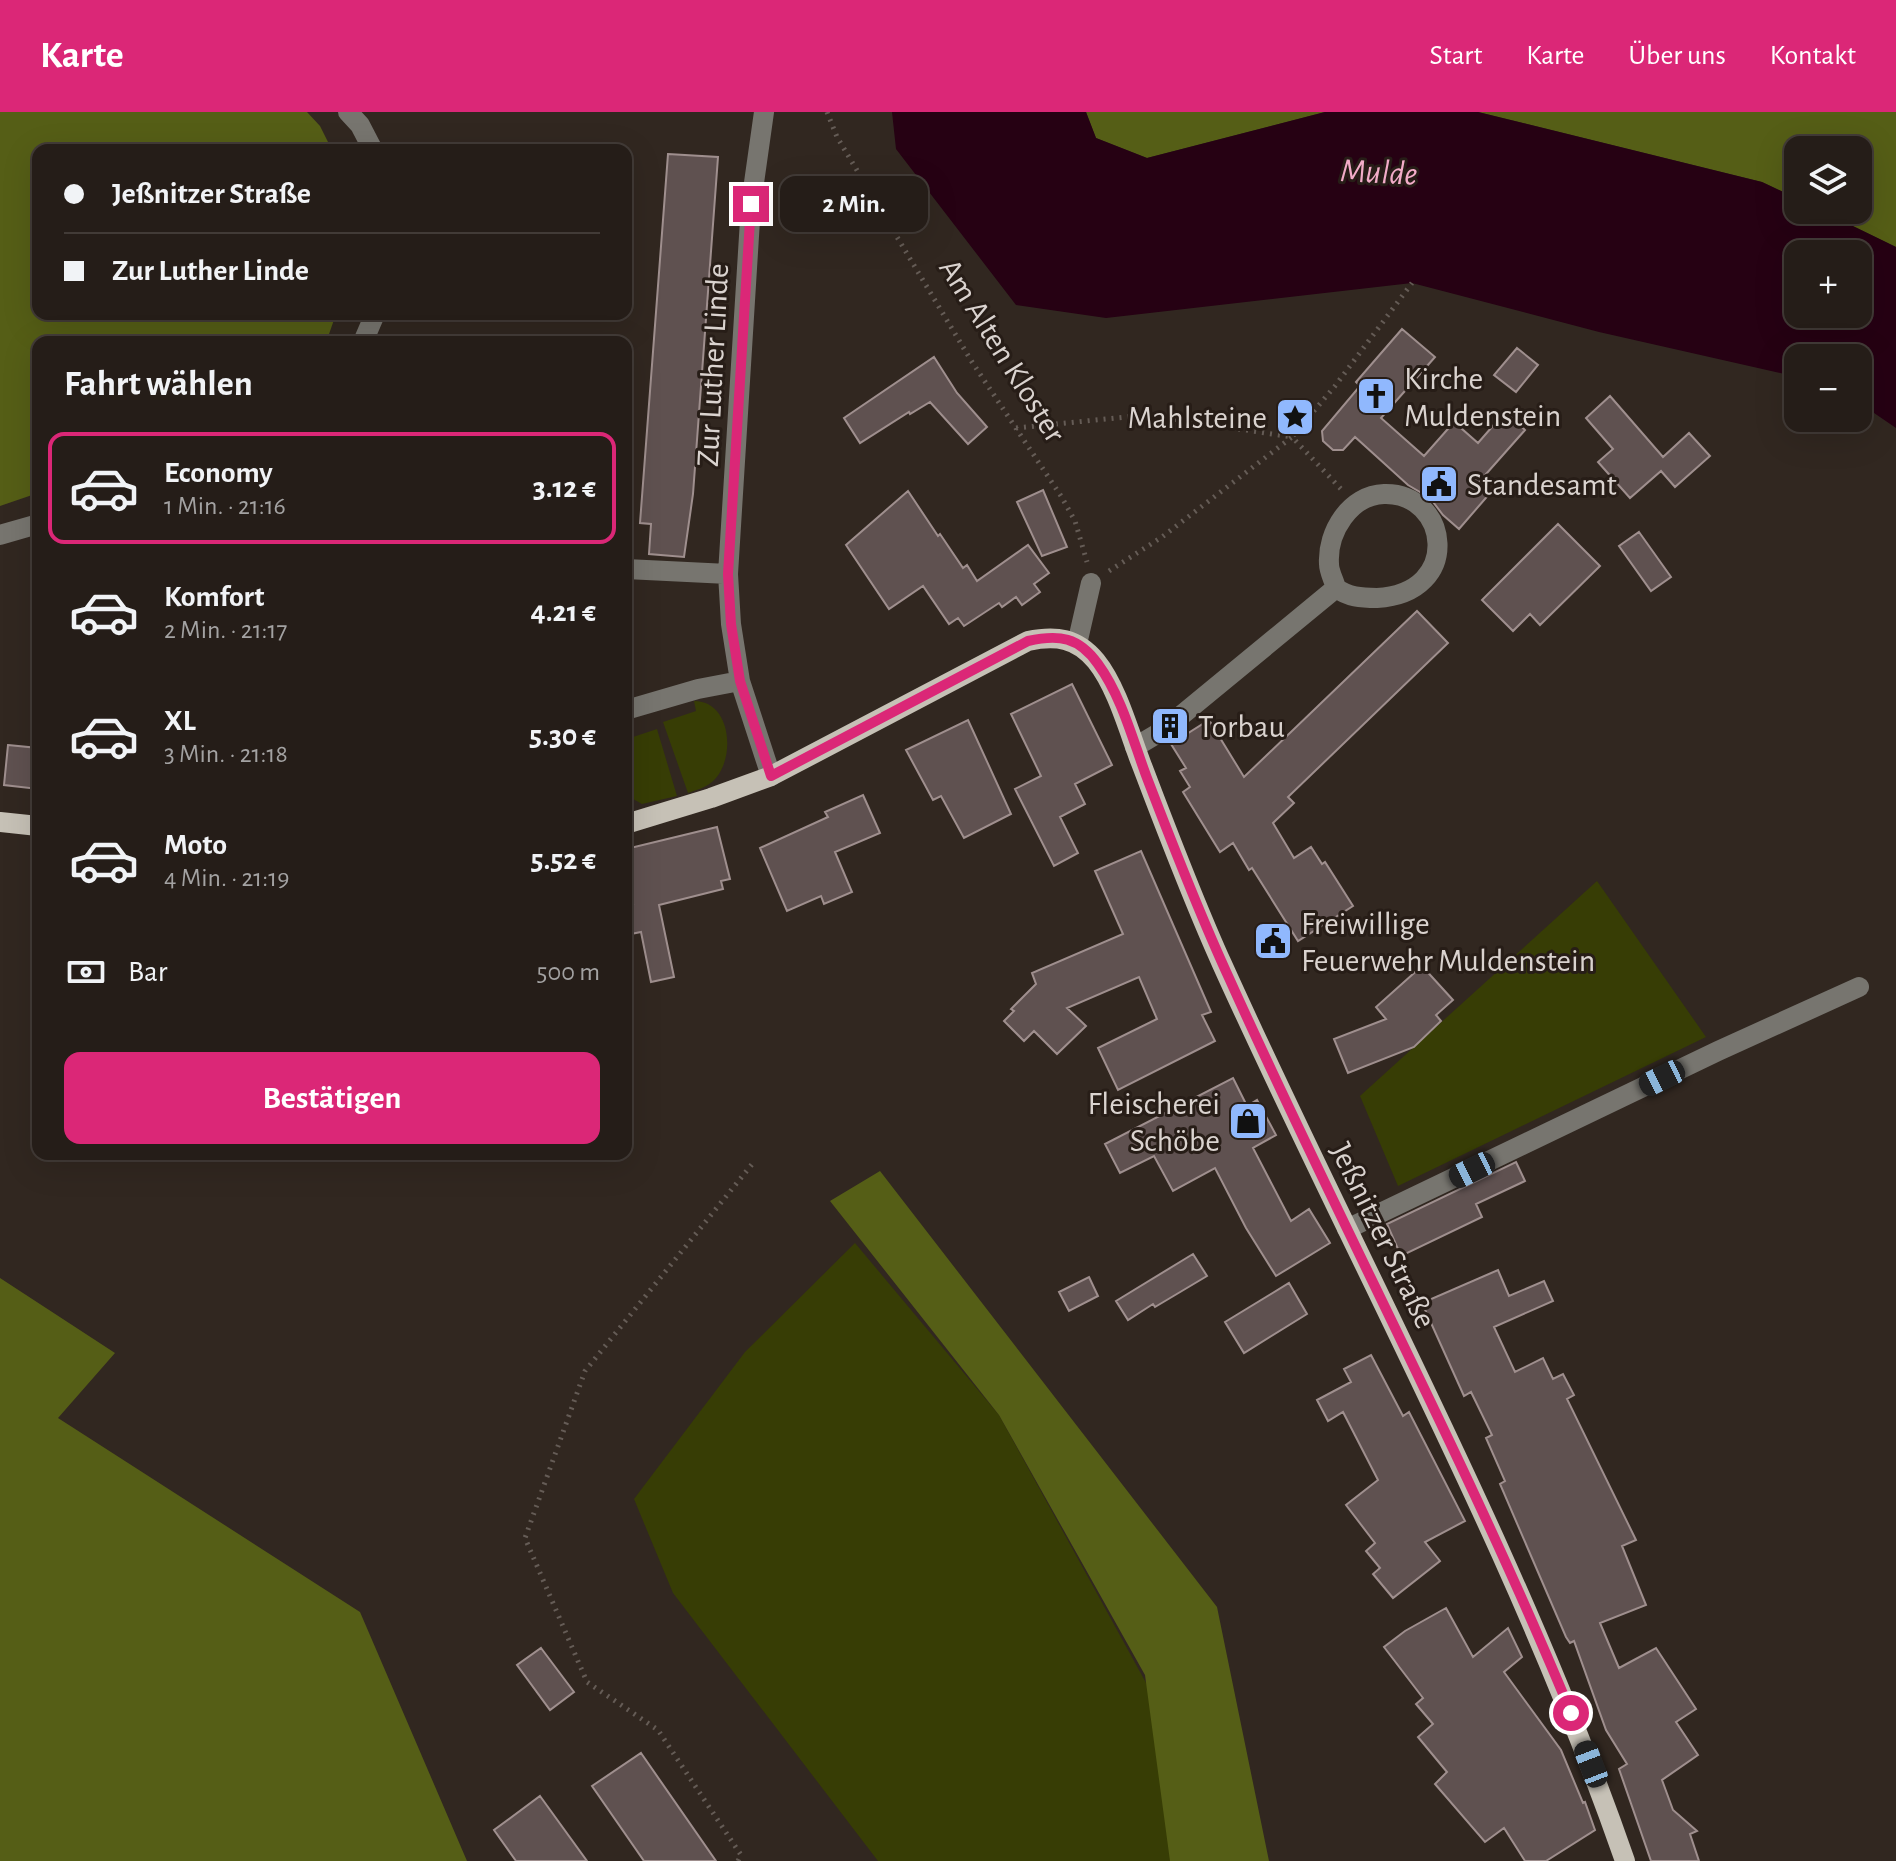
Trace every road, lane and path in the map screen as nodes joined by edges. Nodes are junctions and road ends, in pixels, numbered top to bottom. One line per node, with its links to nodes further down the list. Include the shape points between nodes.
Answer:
1 (348, 112): 4 (street)
2 (764, 112): 12 (street, Zur Luther Linde, via 751,204)
3 (827, 112): 6 (path, Am Alten Kloster, via 845,151)
4 (370, 144)
5 (1412, 283): 7 (path)
6 (1016, 428): 7 (path, via 1146,415); 13 (path, Am Alten Kloster, via 1075,521)
7 (1292, 437): 8 (path); 13 (path, via 1162,537)
8 (1355, 504): 14 (street, via 1332,537 1329,567); 14 (street, via 1385,494 1416,503 1435,529 1436,560 1429,575 1404,593 1363,598)
9 (32, 526): 10 (street)
10 (0, 535)
11 (632, 569): 12 (street)
12 (728, 574): 16 (street, Zur Luther Linde)
13 (1091, 583): 15 (street)
14 (1336, 588): 18 (street, via 1170,726)
15 (1077, 644): 18 (main road, Jeßnitzer Straße, via 1098,663); 19 (main road, via 1058,637 1028,641)
16 (740, 681): 17 (street); 19 (street, Zur Luther Linde)
17 (632, 708)
18 (1135, 747): 25 (main road, Jeßnitzer Straße, via 1207,930)
19 (771, 776): 21 (main road)
20 (0, 822): 22 (main road)
21 (632, 822)
22 (32, 825)
23 (1859, 987): 25 (street)
24 (753, 1163): 26 (path, via 585,1371 525,1538 587,1682 658,1730 741,1855)
25 (1347, 1229): 27 (main road, Jeßnitzer Straße, via 1459,1459 1549,1661)
26 (738, 1861)
27 (1625, 1861)

